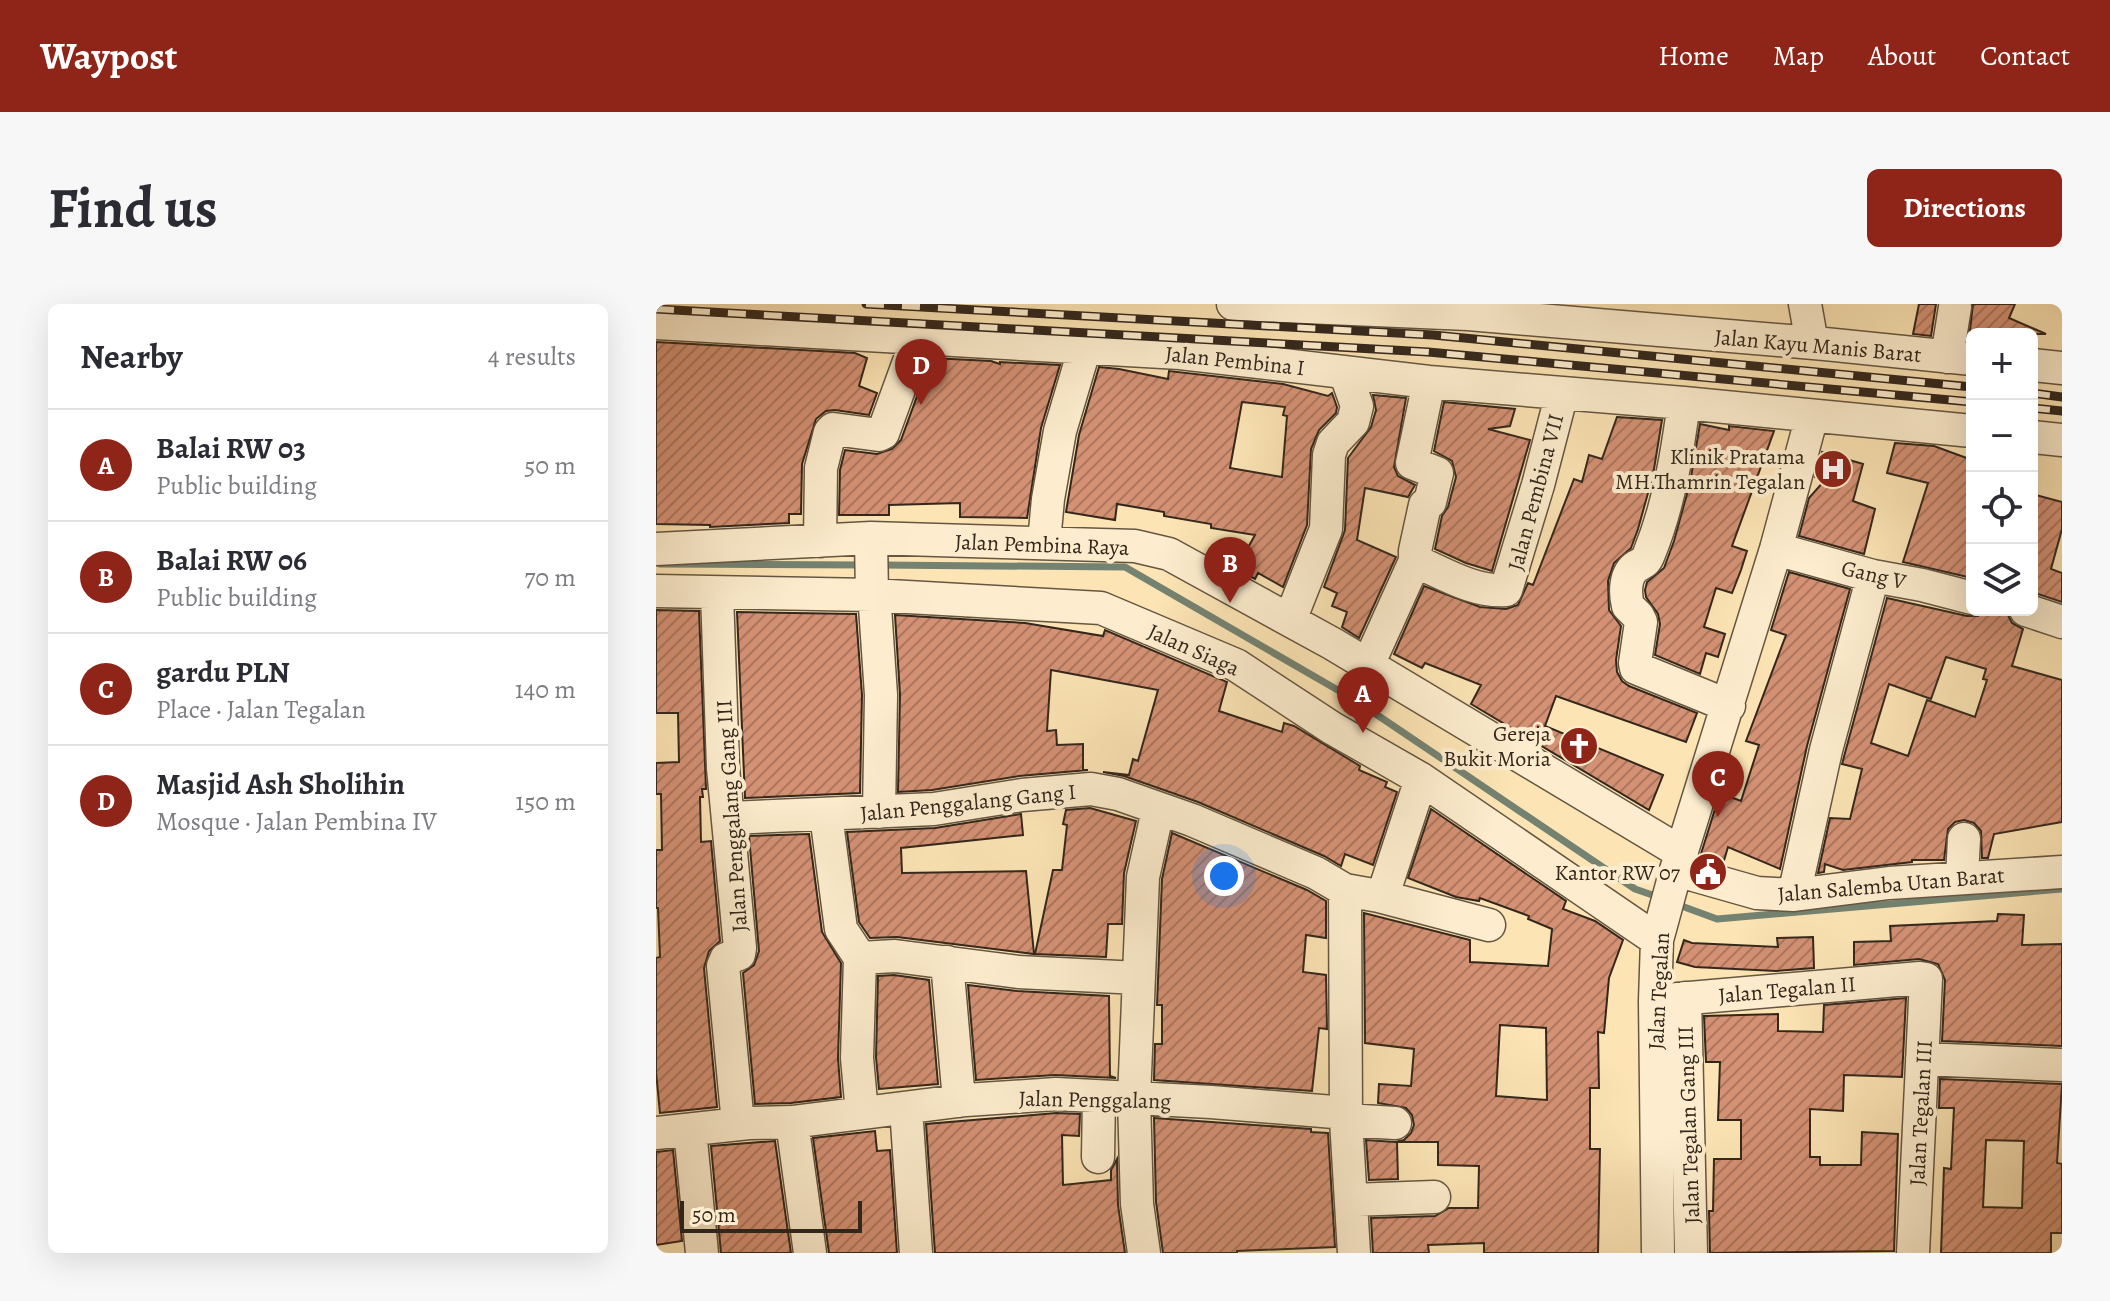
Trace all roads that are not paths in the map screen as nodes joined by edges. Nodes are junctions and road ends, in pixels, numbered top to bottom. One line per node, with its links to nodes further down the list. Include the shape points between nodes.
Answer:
1 (1233, 304): 3 (street, Jalan Kayu Manis Barat)
2 (1805, 304): 8 (street)
3 (1317, 306): 5 (street, Jalan Kayu Manis Barat)
4 (1955, 307): 10 (street)
5 (1493, 310): 8 (street, Jalan Kayu Manis Barat)
6 (656, 323): 7 (street, Jalan Pembina I)
7 (918, 337): 9 (street, Jalan Pembina I); 21 (street, via 883,433 830,432 821,468)
8 (1812, 343): 10 (street, Jalan Kayu Manis Barat)
9 (1085, 347): 13 (street, Jalan Pembina I); 22 (street, via 1060,431)
10 (1960, 358)
11 (2038, 366): 12 (street)
12 (2062, 368)
13 (1345, 372): 14 (street, Jalan Pembina I); 32 (street, via 1357,406 1353,422 1329,455 1326,529)
14 (1429, 382): 15 (street, Jalan Pembina I); 25 (street, via 1412,463 1437,473)
15 (1562, 393): 16 (street, Jalan Pembina I); 25 (street, Jalan Pembina VII, via 1506,590 1478,587)
16 (1684, 403): 17 (street, Jalan Pembina I); 35 (street, via 1663,515 1647,559 1632,570 1626,586 1628,606 1641,622 1635,663 1636,668)
17 (1812, 416): 18 (street, Jalan Pembina I); 24 (street, Jalan Tegalan)
18 (1966, 430)
19 (2038, 438): 20 (street)
20 (2062, 440)
21 (820, 541): 23 (street, Jalan Pembina Raya); 26 (street, Jalan Pembina Raya)
22 (1044, 542): 26 (street, Jalan Pembina Raya); 32 (street, Jalan Pembina Raya, via 1135,546 1169,554)
23 (656, 549)
24 (1776, 549): 27 (street, Gang V); 35 (street, Jalan Tegalan)
25 (1415, 561): 34 (street)
26 (872, 568): 29 (street, Jalan Siaga); 36 (street, Jalan Siaga, via 1101,608 1236,665); 38 (street, via 881,695)
27 (1873, 576): 30 (street, Gang V); 46 (street)
28 (656, 591): 29 (street, Jalan Siaga)
29 (717, 593): 40 (street, Jalan Penggalang Gang III)
30 (1966, 596)
31 (2038, 614): 33 (street)
32 (1290, 620): 34 (street, Jalan Pembina Raya)
33 (2062, 622)
34 (1368, 665): 42 (street, Jalan Pembina Raya)
35 (1729, 706): 42 (street, Jalan Tegalan)
36 (1421, 779): 47 (street); 49 (street, Jalan Siaga)
37 (1158, 810): 38 (street, Jalan Penggalang Gang I, via 1091,789); 45 (street, Jalan Penggalang Gang I, via 1192,820); 52 (street, via 1143,877)
38 (879, 812): 39 (street, Jalan Penggalang Gang I)
39 (826, 815): 40 (street, Jalan Penggalang Gang I); 50 (street, via 841,929)
40 (729, 818): 65 (street, Jalan Penggalang Gang III, via 740,948 723,966)
41 (1964, 839): 44 (street)
42 (1678, 865): 46 (street, Jalan Salemba Utan Barat, via 1757,893); 49 (street, Jalan Tegalan)
43 (2062, 872): 44 (street, Jalan Salemba Utan Barat)
44 (1962, 876): 46 (street, Jalan Salemba Utan Barat)
45 (1345, 890): 47 (street, Jalan Penggalang Gang I); 62 (street)
46 (1794, 895)
47 (1379, 896): 48 (street, Jalan Penggalang Gang I)
48 (1489, 925)
49 (1659, 931): 54 (street, Jalan Tegalan)
50 (860, 958): 51 (street); 61 (street, via 857,1058)
51 (947, 962): 52 (street, via 1018,972); 59 (street)
52 (1139, 978): 58 (street)
53 (1920, 978): 54 (street, Jalan Tegalan II); 55 (street, Jalan Tegalan III, via 1926,979)
54 (1670, 999): 76 (street, Jalan Tegalan); 77 (street, Jalan Tegalan Gang III)
55 (1922, 1059): 56 (street); 78 (street, Jalan Tegalan III)
56 (2062, 1065)
57 (1099, 1097): 58 (street, Jalan Penggalang); 59 (street, Jalan Penggalang, via 1056,1094); 68 (street)
58 (1134, 1099): 62 (street, Jalan Penggalang); 74 (street)
59 (959, 1101): 60 (street, Jalan Penggalang)
60 (906, 1108): 61 (street, Jalan Penggalang); 73 (street)
61 (862, 1113): 63 (street, Jalan Penggalang)
62 (1346, 1116): 64 (street, Jalan Penggalang); 70 (street)
63 (792, 1122): 65 (street, Jalan Penggalang); 72 (street)
64 (1395, 1123)
65 (738, 1124): 66 (street, Jalan Penggalang)
66 (690, 1130): 67 (street, Jalan Penggalang); 71 (street)
67 (656, 1133)
68 (1098, 1157)
69 (1434, 1197): 70 (street)
70 (1351, 1200): 75 (street)
71 (702, 1253)
72 (810, 1253)
73 (916, 1253)
74 (1144, 1253)
75 (1354, 1253)
76 (1658, 1253)
77 (1691, 1253)
78 (1913, 1253)

